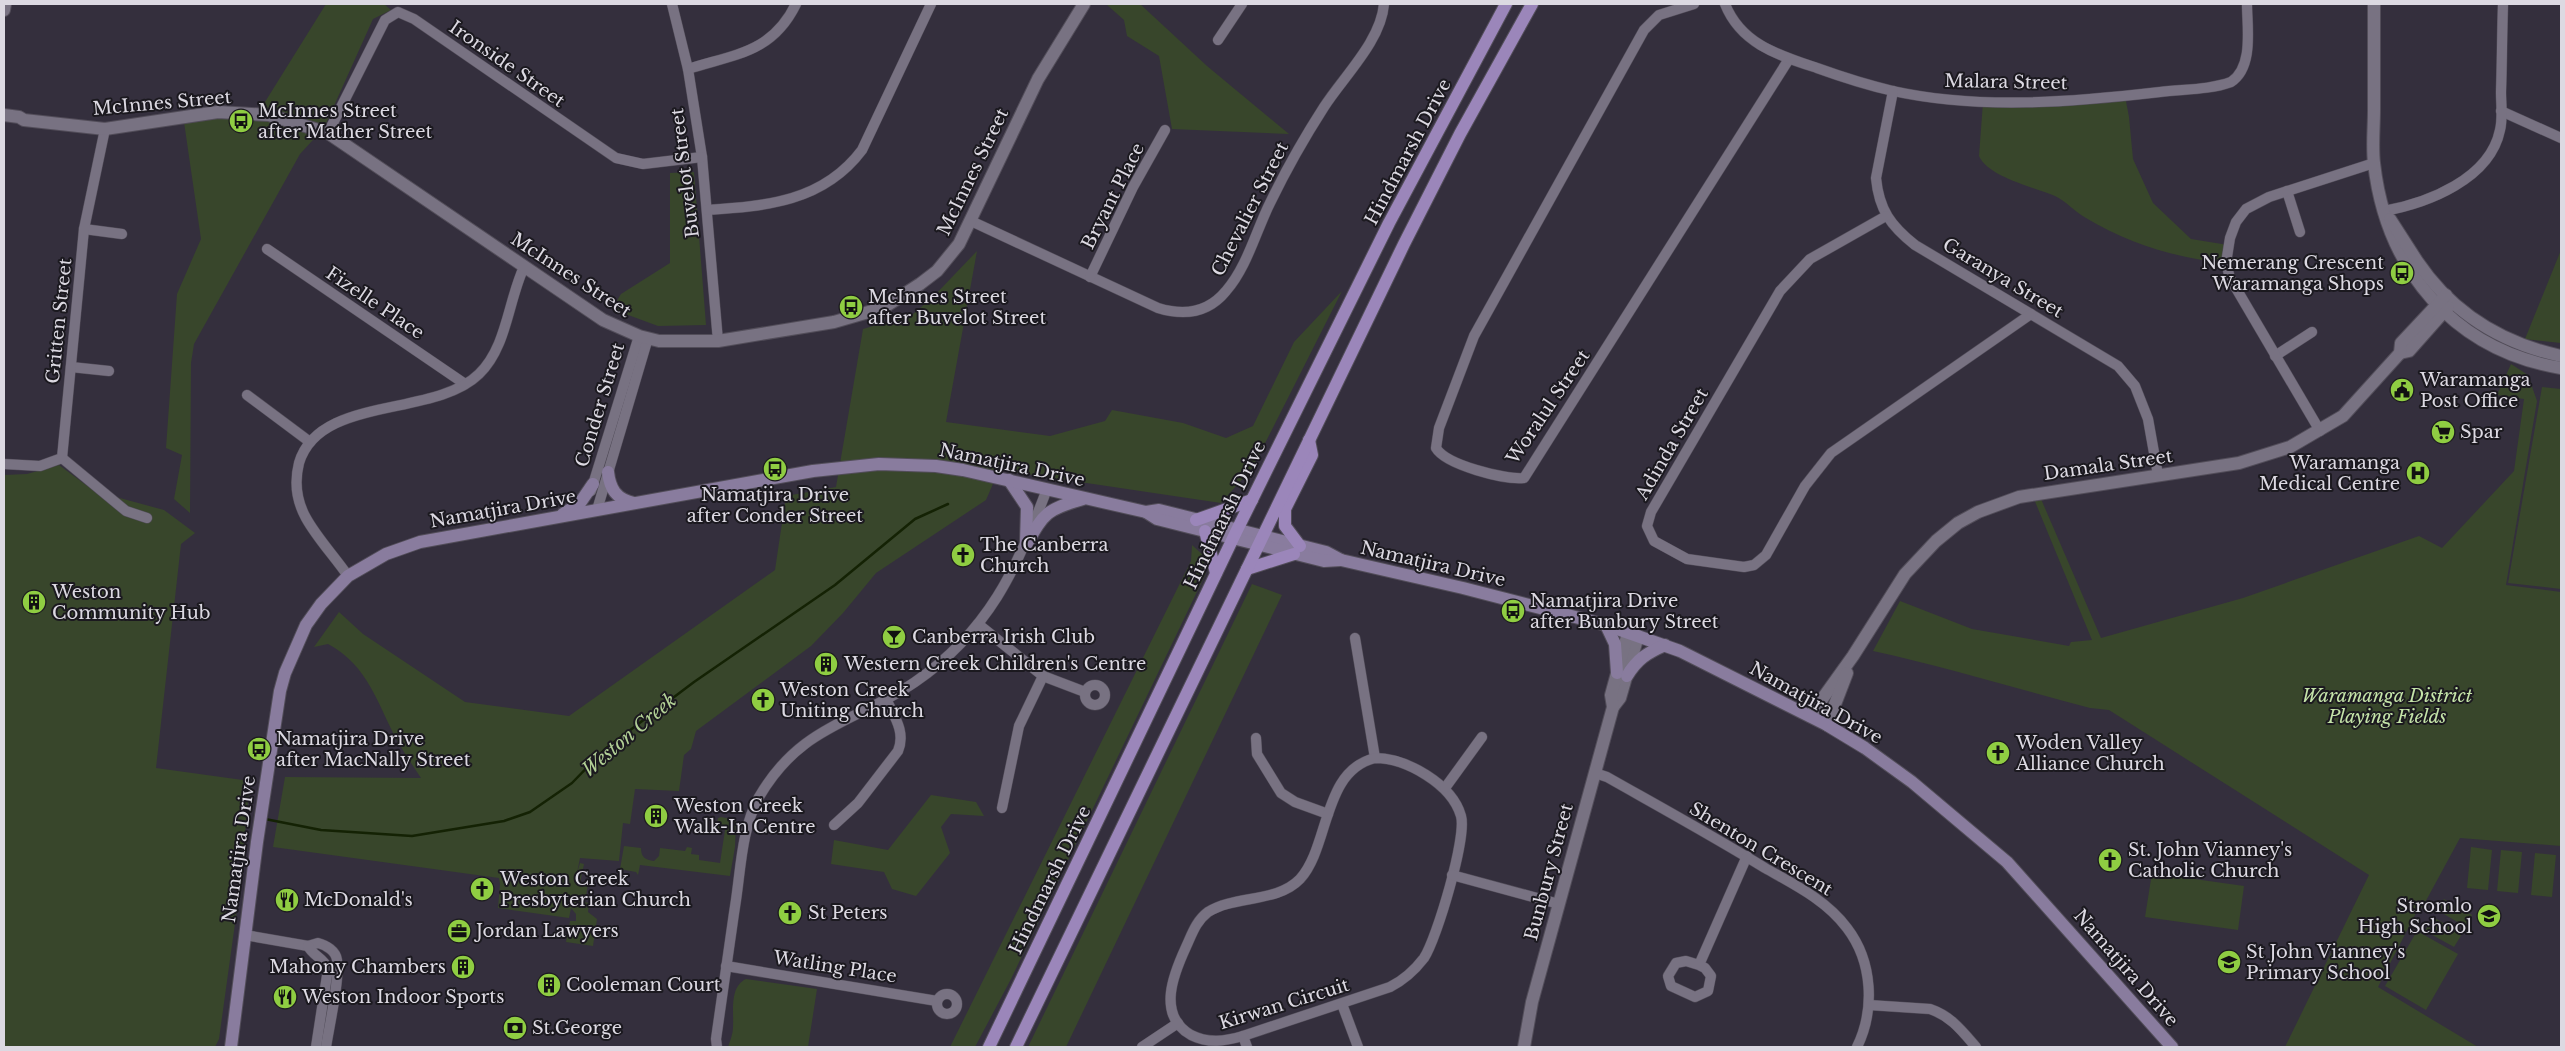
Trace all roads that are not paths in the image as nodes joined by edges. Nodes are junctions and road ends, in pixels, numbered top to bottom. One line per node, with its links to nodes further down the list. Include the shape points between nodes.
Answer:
1 (5, 4): 15 (street)
2 (672, 4): 18 (street, Buvelot Street)
3 (796, 4): 18 (street, via 775,35 760,46)
4 (931, 4): 31 (street, via 862,150 852,164 797,198 758,206)
5 (1084, 4): 34 (street, McInnes Street, via 1038,79)
6 (1242, 4): 16 (street)
7 (1384, 4): 40 (street, Chevalier Street, via 1376,36 1324,107 1304,141 1227,291 1213,303 1187,313 1158,308)
8 (1506, 4): 65 (main road, Hindmarsh Drive, via 1389,223)
9 (1532, 4): 55 (main road, Hindmarsh Drive, via 1455,142)
10 (1694, 4): 17 (street, Woralul Street, via 1659,16 1644,30 1474,336 1439,428 1436,448 1444,457 1501,477 1524,478)
11 (1725, 4): 17 (street, Malara Street, via 1732,20 1752,41)
12 (2247, 4): 19 (street, Malara Street, via 2247,47 2243,68 2236,79 2224,84 2125,96 1983,102)
13 (2374, 4): 29 (street)
14 (2503, 4): 20 (street)
15 (4, 10)
16 (1218, 40)
17 (1789, 59): 19 (street, Malara Street)
18 (688, 69): 28 (street, Buvelot Street)
19 (1893, 91): 33 (street, Garanya Street, via 1876,178 1877,192)
20 (2501, 111): 27 (street); 32 (street, via 2498,138 2488,158 2472,175 2448,189 2401,208)
21 (4, 115): 22 (street, McInnes Street, via 19,116)
22 (24, 120): 23 (street, McInnes Street, via 18,124); 24 (street, McInnes Street)
23 (4, 122)
24 (105, 129): 26 (street, McInnes Street, via 218,112 269,115); 35 (street, Gritten Street)
25 (1166, 130): 40 (street, Bryant Place, via 1133,187)
26 (328, 133): 28 (street, Ironside Street, via 386,20 398,12 414,19 616,158 643,164); 39 (street, McInnes Street)
27 (2561, 138)
28 (702, 157): 31 (street, Buvelot Street)
29 (2374, 162): 30 (street); 32 (street)
30 (2287, 191): 36 (street); 47 (street, via 2254,204 2240,216 2232,230 2226,263 2230,278)
31 (707, 210): 46 (street, Buvelot Street)
32 (2384, 211): 41 (street, via 2418,262); 42 (street, via 2392,240 2412,276)
33 (1886, 216): 43 (street, Garanya Street, via 1915,245); 43 (street, Adinda Street, via 1810,259 1780,291 1651,512 1647,526 1654,541 1687,559 1744,567 1760,561 1805,486 1831,453)
34 (971, 221): 40 (street, Chevalier Street); 46 (street, McInnes Street, via 959,244 936,270 886,306 834,322)
35 (84, 229): 37 (street); 50 (street, Gritten Street)
36 (2300, 232)
37 (122, 234)
38 (267, 249): 52 (street, Fizelle Place)
39 (524, 267): 45 (street, McInnes Street, via 603,320); 52 (street, via 492,358 478,376)
40 (1090, 276)
41 (2449, 298): 42 (street, Damala Street); 48 (street)
42 (2440, 309): 48 (street, via 2478,338 2509,353); 54 (street, Damala Street, via 2401,343 2400,353 2343,416)
43 (2031, 314): 60 (street, Garanya Street, via 2118,366 2135,386 2148,419)
44 (2312, 332): 47 (street)
45 (643, 338): 46 (street, McInnes Street, via 675,343); 59 (street, Conder Street); 62 (street, Conder Street)
46 (718, 341)
47 (2275, 356): 54 (street)
48 (2536, 356): 49 (street)
49 (2560, 364)
50 (71, 367): 51 (street); 57 (street, Gritten Street)
51 (108, 371)
52 (465, 384): 56 (street, via 345,420)
53 (247, 395): 56 (street)
54 (2320, 431): 60 (street, Damala Street, via 2290,447 2256,459)
55 (1309, 440): 75 (main road, Hindmarsh Drive); 77 (main road, via 1312,455 1285,509 1285,526)
56 (310, 442): 80 (street, via 296,473 298,498 306,519)
57 (62, 458): 58 (street, via 40,466); 71 (street, via 126,511)
58 (4, 464)
59 (608, 472): 66 (main road, via 611,488 625,501); 67 (street, Conder Street)
60 (2158, 475): 86 (street, Damala Street, via 2037,493 1999,503 1958,522 1919,558 1901,580)
61 (1009, 480): 63 (main road, Namatjira Drive); 66 (main road, Namatjira Drive, via 936,466 847,466); 76 (main road, via 1026,507)
62 (593, 484): 68 (street, Conder Street); 70 (main road, via 580,503)
63 (1047, 489): 64 (main road, Namatjira Drive); 76 (street)
64 (1086, 498): 69 (main road, Namatjira Drive); 76 (main road, via 1057,507 1043,516)
65 (1252, 500): 72 (main road); 74 (main road, Hindmarsh Drive)
66 (634, 504): 67 (main road, Namatjira Drive)
67 (597, 510): 68 (main road, Namatjira Drive)
68 (584, 512): 70 (main road, Namatjira Drive)
69 (1146, 512): 72 (main road, Namatjira Drive, via 1159,510); 73 (main road, Namatjira Drive, via 1157,519)
70 (561, 516): 80 (main road, Namatjira Drive, via 420,542 386,554)
71 (147, 518)
72 (1196, 520): 74 (main road, Namatjira Drive)
73 (1205, 531): 74 (main road, Namatjira Drive); 79 (main road)
74 (1235, 534): 75 (main road, Namatjira Drive); 79 (main road, Hindmarsh Drive)
75 (1261, 541): 77 (main road, Namatjira Drive); 78 (main road, Hindmarsh Drive)
76 (1026, 545): 81 (street, via 996,602)
77 (1297, 550): 78 (main road); 82 (main road, Namatjira Drive, via 1326,552 1341,560)
78 (1247, 569): 119 (main road, Hindmarsh Drive)
79 (1216, 573): 118 (main road, Hindmarsh Drive)
80 (348, 576): 104 (main road, Namatjira Drive, via 320,604 306,625 285,674 262,805)
81 (978, 624): 88 (street); 90 (street, via 915,682)
82 (1606, 625): 83 (main road, Namatjira Drive); 87 (main road, via 1615,644)
83 (1633, 634): 85 (main road, Namatjira Drive); 87 (street, Bunbury Street)
84 (1355, 638): 95 (street)
85 (1665, 645): 87 (main road, via 1641,657); 91 (main road, Namatjira Drive)
86 (1854, 656): 91 (street, Damala Street); 92 (street, Damala Street)
87 (1622, 674): 96 (street, Bunbury Street, via 1620,698 1613,707)
88 (1043, 676): 89 (street); 98 (street, via 1019,726)
89 (1085, 692)
90 (886, 699): 100 (street, via 901,730 898,751 858,803); 107 (street, via 806,742 786,759 759,798 745,837)
91 (1810, 716): 92 (main road, Namatjira Drive)
92 (1827, 725): 126 (main road, Namatjira Drive, via 1912,782 2007,862)
93 (1256, 738): 99 (street, via 1257,754 1281,793 1295,802)
94 (1482, 738): 97 (street)
95 (1375, 758): 97 (street, Kirwan Circuit, via 1405,763); 99 (street, via 1349,772)
96 (1595, 773): 101 (street, Shenton Crescent); 103 (street, Bunbury Street)
97 (1445, 788): 102 (street, Kirwan Circuit, via 1462,816 1462,832)
98 (1002, 808)
99 (1328, 814): 111 (street, via 1307,867 1294,884 1215,908 1197,922 1172,976 1171,1004)
100 (834, 825)
101 (1747, 856): 106 (street); 110 (street, Shenton Crescent, via 1820,900 1842,922 1863,959)
102 (1452, 875): 103 (street); 109 (street, Kirwan Circuit, via 1433,941 1415,969 1390,987)
103 (1559, 904): 123 (street, Bunbury Street, via 1532,1002)
104 (245, 935): 105 (street); 113 (main road, Namatjira Drive)
105 (308, 946): 115 (street, via 328,969); 115 (street, via 322,944 333,951 337,960)
106 (1699, 965)
107 (726, 966): 108 (street, Watling Place); 114 (street)
108 (937, 1001)
109 (1342, 1004): 112 (street, Kirwan Circuit); 122 (street)
110 (1870, 1005): 124 (street, Shenton Crescent); 125 (street, via 1939,1012)
111 (1178, 1023): 112 (street, Kirwan Circuit, via 1194,1036 1209,1041); 120 (street)
112 (1243, 1036): 121 (street)
113 (232, 1041): 116 (main road, Namatjira Drive)
114 (716, 1043): 117 (street)
115 (323, 1046)
116 (226, 1047)
117 (709, 1047)
118 (989, 1047)
119 (1016, 1047)
120 (1142, 1047)
121 (1246, 1047)
122 (1358, 1047)
123 (1524, 1047)
124 (1857, 1047)
125 (1976, 1047)
126 (2172, 1047)

